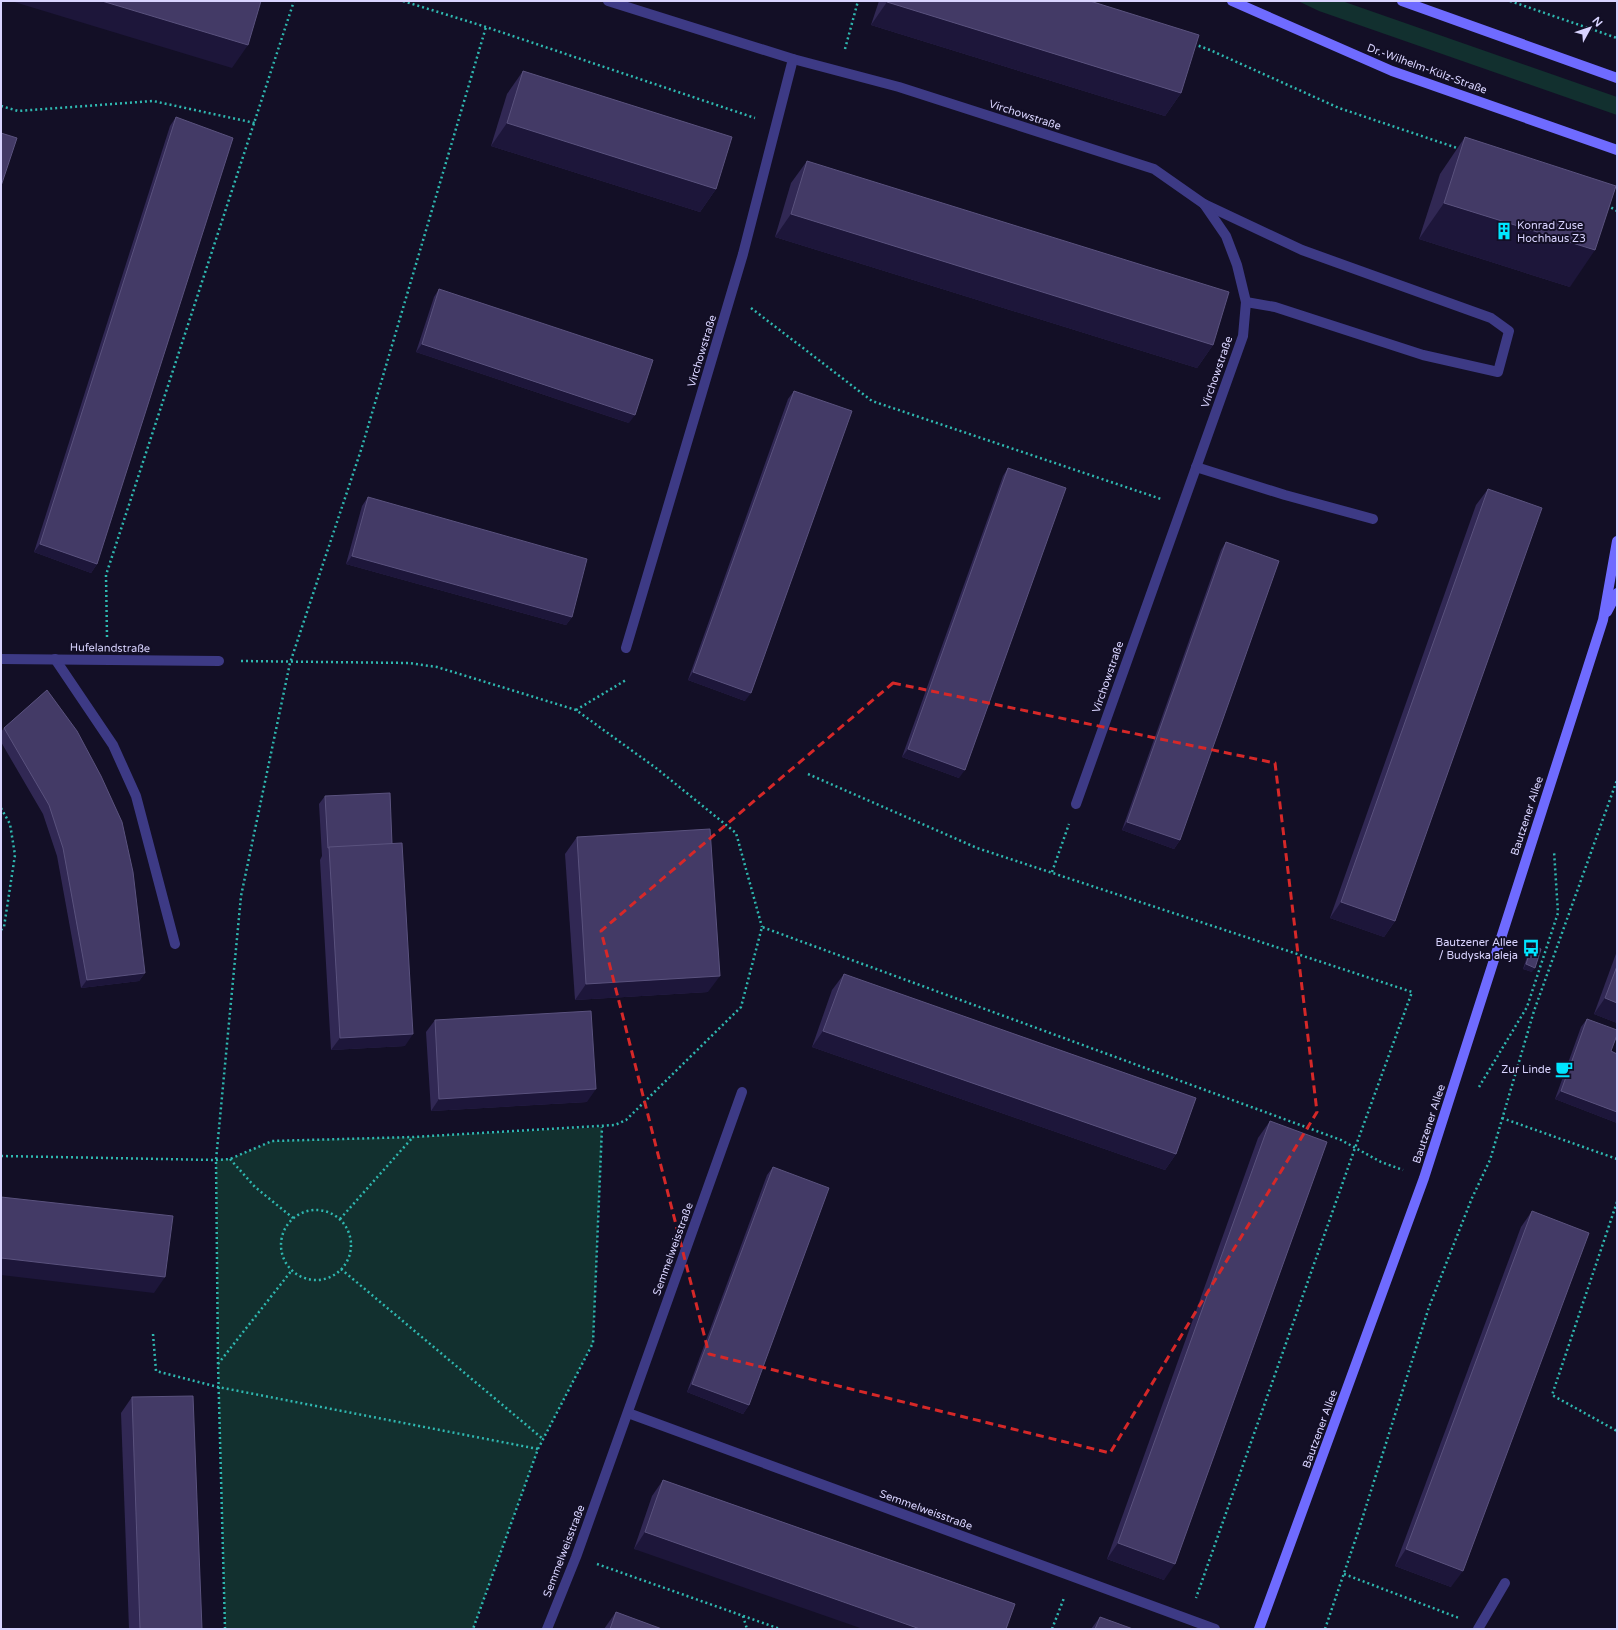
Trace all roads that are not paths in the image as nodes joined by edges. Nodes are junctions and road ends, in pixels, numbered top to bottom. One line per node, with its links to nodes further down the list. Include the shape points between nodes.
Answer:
1 (608, 1): 4 (street, Virchowstraße)
2 (1232, 1): 6 (street, Dr.-Wilhelm-Külz-Straße, via 1392,71)
3 (1402, 1): 5 (street)
4 (793, 58): 7 (street, Virchowstraße, via 899,87 1154,169); 14 (street, Virchowstraße, via 732,293)
5 (1617, 78)
6 (1617, 150)
7 (1204, 204): 8 (street, Virchowstraße, via 1226,236 1237,265); 8 (street, via 1302,250 1491,318 1509,331 1498,372 1423,355 1275,307)
8 (1246, 302): 9 (street, Virchowstraße, via 1243,336)
9 (1196, 467): 10 (street); 18 (street, Virchowstraße)
10 (1373, 519)
11 (1617, 541): 13 (street, Bautzener Allee)
12 (1617, 593): 13 (street, Bautzener Allee)
13 (1603, 620): 26 (street, Bautzener Allee, via 1424,1178)
14 (626, 648)
15 (1, 659): 16 (street, Hufelandstraße)
16 (55, 659): 17 (street, Hufelandstraße); 19 (street, via 113,745 136,796)
17 (219, 661)
18 (1076, 804)
19 (175, 944)
20 (742, 1092): 21 (street, Semmelweisstraße)
21 (628, 1413): 24 (street, Semmelweisstraße); 25 (street, Semmelweisstraße)
22 (1505, 1583): 23 (street)
23 (1478, 1627)
24 (547, 1629)
25 (1215, 1629)
26 (1260, 1629)

